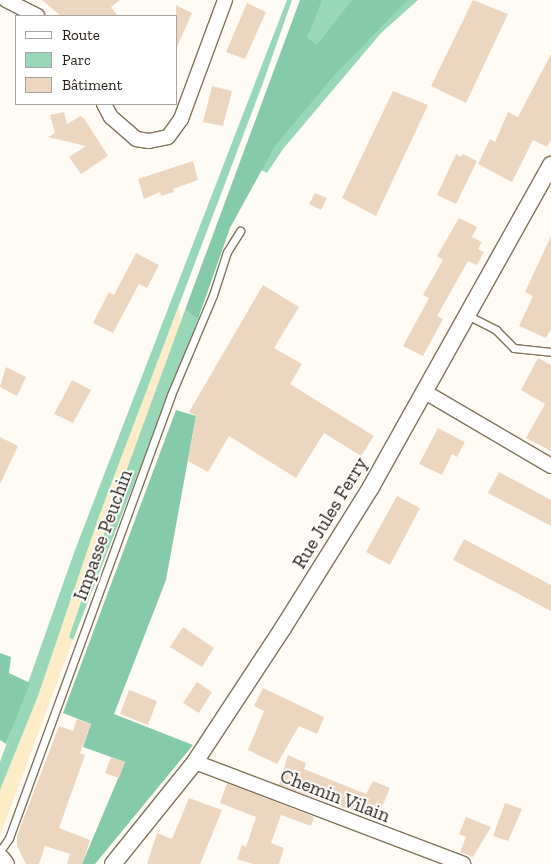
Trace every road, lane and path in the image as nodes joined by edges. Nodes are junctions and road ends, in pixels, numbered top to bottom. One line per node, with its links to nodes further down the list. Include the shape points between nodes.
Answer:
1 (6, 0): 3 (street)
2 (225, 0): 4 (street, via 181,119 168,137 149,141 136,139 111,117)
3 (35, 15)
4 (105, 105)
5 (551, 165): 7 (street, Rue Jules Ferry)
6 (240, 231): 12 (lane, Impasse Peuchin, via 227,252 213,295 171,395 9,838)
7 (466, 315): 8 (lane, via 496,330 514,348); 9 (street, Rue Jules Ferry)
8 (551, 352)
9 (425, 392): 10 (street); 11 (street, Rue Jules Ferry, via 360,504)
10 (551, 466)
11 (194, 762): 15 (street, Rue Jules Ferry); 16 (street, Chemin Vilain)
12 (0, 851)
13 (0, 858): 14 (main road)
14 (4, 864)
15 (113, 864)
16 (463, 864)

